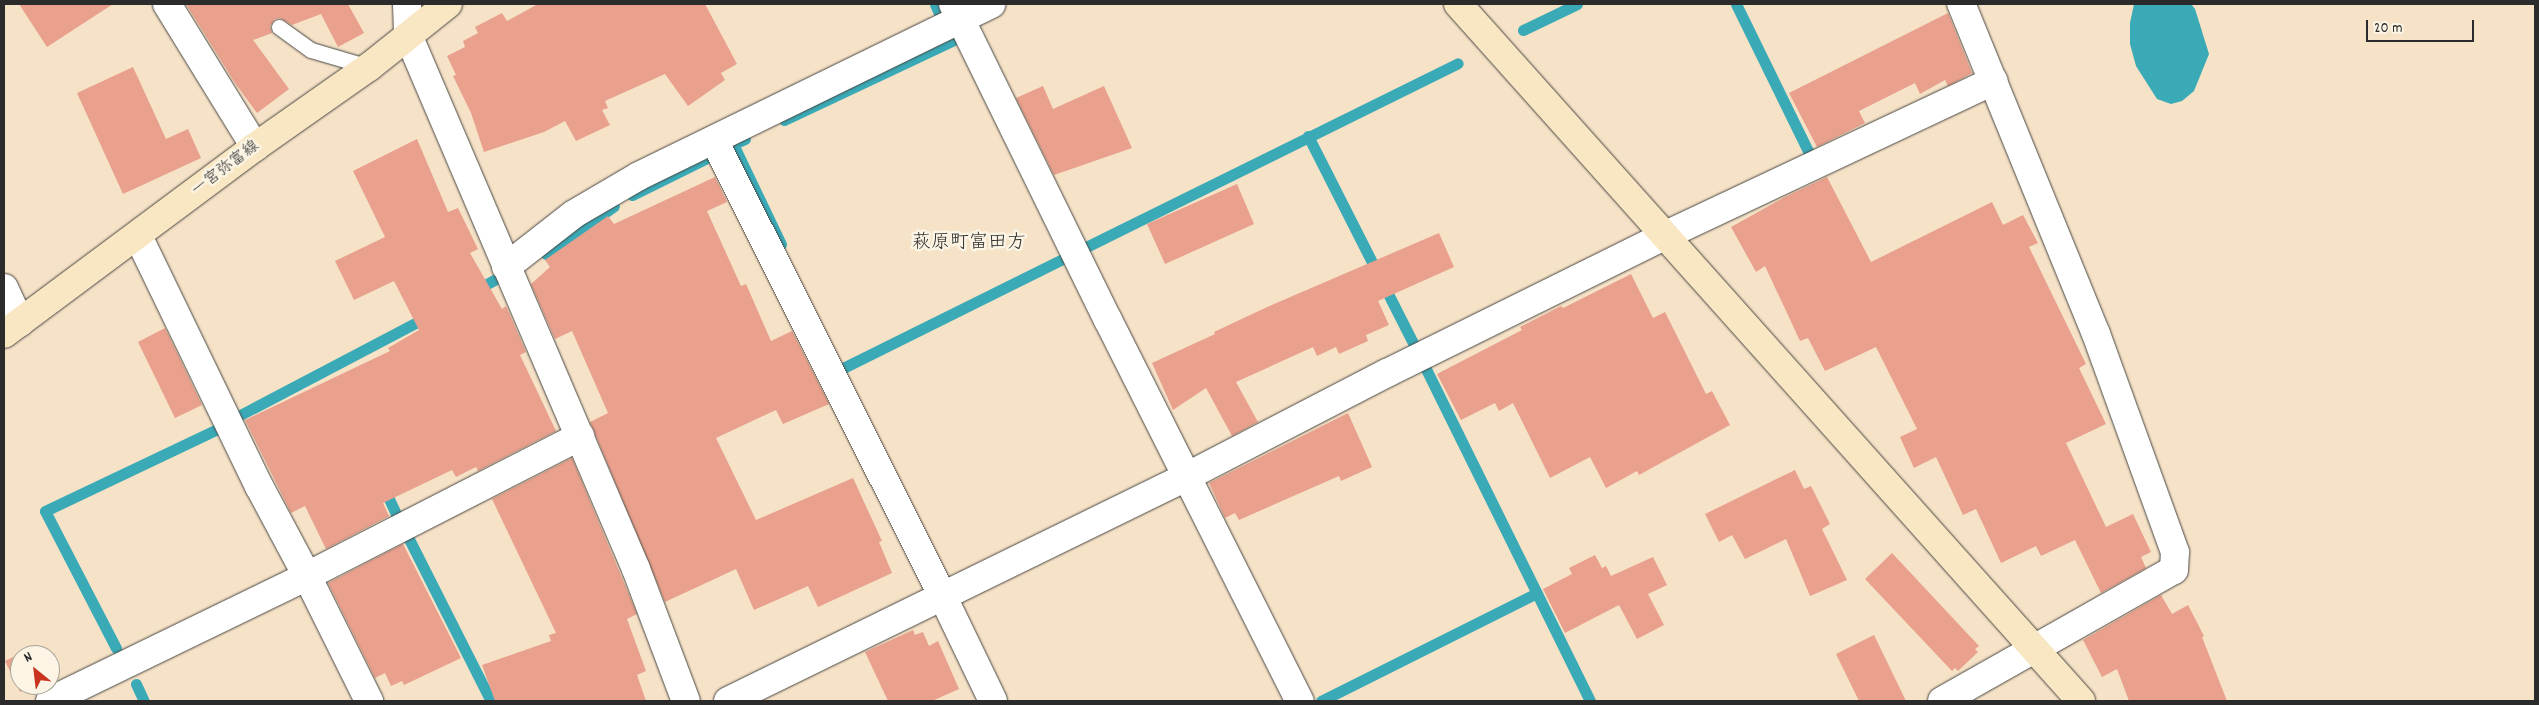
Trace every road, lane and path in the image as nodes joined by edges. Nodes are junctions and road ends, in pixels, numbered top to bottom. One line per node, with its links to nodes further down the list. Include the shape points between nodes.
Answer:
1 (167, 4): 13 (street)
2 (407, 4): 9 (street)
3 (448, 4): 9 (street, 一宮弥富線)
4 (991, 4): 7 (street)
5 (1458, 4): 14 (street)
6 (1961, 4): 11 (street)
7 (957, 12): 12 (street); 20 (street)
8 (279, 27): 10 (lane, via 311,50)
9 (408, 35): 10 (street, 一宮弥富線); 16 (street)
10 (369, 67): 13 (street, 一宮弥富線)
11 (1994, 81): 14 (street); 23 (street, via 2096,334 2175,552 2174,570)
12 (714, 140): 16 (street, via 639,176 574,214); 22 (street)
13 (255, 147): 15 (street, 一宮弥富線)
14 (1666, 235): 20 (street); 23 (street)
15 (138, 236): 18 (street, 一宮弥富線); 21 (street, via 259,486)
16 (506, 268): 19 (street)
17 (4, 288): 18 (street)
18 (12, 328)
19 (580, 436): 21 (street); 26 (street, via 636,569)
20 (1188, 476): 22 (street); 29 (street)
21 (307, 576): 24 (street); 25 (street)
22 (943, 597): 27 (street); 28 (street)
23 (2034, 649): 30 (street); 31 (street)
24 (50, 701)
25 (369, 701)
26 (686, 701)
27 (728, 701)
28 (993, 701)
29 (1300, 701)
30 (1942, 701)
31 (2081, 701)

